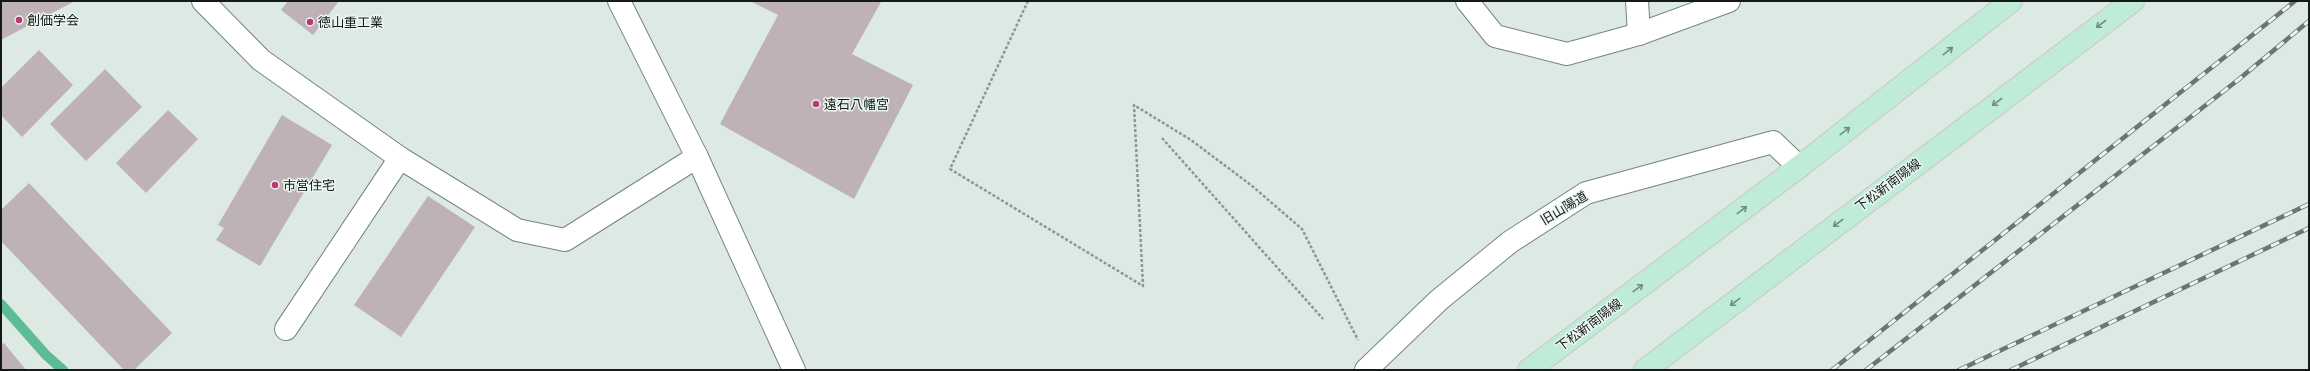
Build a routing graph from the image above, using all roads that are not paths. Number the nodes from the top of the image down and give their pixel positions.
1 (203, 1) edge
2 (619, 1) edge
3 (1467, 1) edge
4 (1637, 1) edge
5 (1729, 1) edge
6 (2132, 1) edge
7 (2006, 3) edge
8 (1639, 34) junction
9 (697, 157) junction
10 (400, 158) junction
11 (1799, 167) junction
12 (286, 329) dead end
13 (1369, 368) edge
14 (794, 370) edge
15 (1528, 370) edge
16 (1645, 370) edge

1 - 10 street
2 - 9 street
3 - 8 street
4 - 8 street
5 - 8 street
6 -> 16 main road, 下松新南陽線
11 -> 7 main road, 下松新南陽線
9 - 10 street
9 - 14 street
10 - 12 street
11 - 13 street, 旧山陽道
15 -> 11 main road, 下松新南陽線

